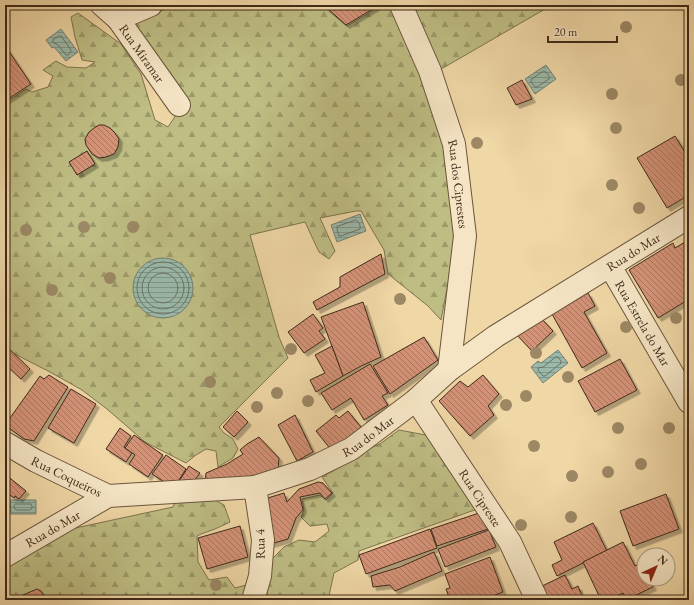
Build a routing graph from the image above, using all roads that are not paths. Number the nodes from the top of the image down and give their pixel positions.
1 (102, 5) edge
2 (151, 5) edge
3 (401, 5) edge
4 (118, 19) junction
5 (179, 105) dead end
6 (689, 217) edge
7 (610, 266) junction
8 (448, 370) junction
9 (416, 400) junction
10 (689, 402) edge
11 (5, 443) edge
12 (255, 487) junction
13 (108, 496) junction
14 (5, 556) edge
15 (253, 600) edge
16 (537, 600) edge

1 - 4 street, Rua Miramar
2 - 4 street
3 - 8 street, Rua dos Ciprestes
4 - 5 street, Rua Miramar
6 - 7 street, Rua do Mar
7 - 8 street, Rua do Mar
7 - 10 street, Rua Estrela do Mar
8 - 9 street, Rua do Mar
9 - 12 street, Rua do Mar
9 - 16 street, Rua Cipreste
11 - 13 street, Rua Coqueiros
12 - 13 street, Rua do Mar
12 - 15 street, Rua 4
13 - 14 street, Rua do Mar

